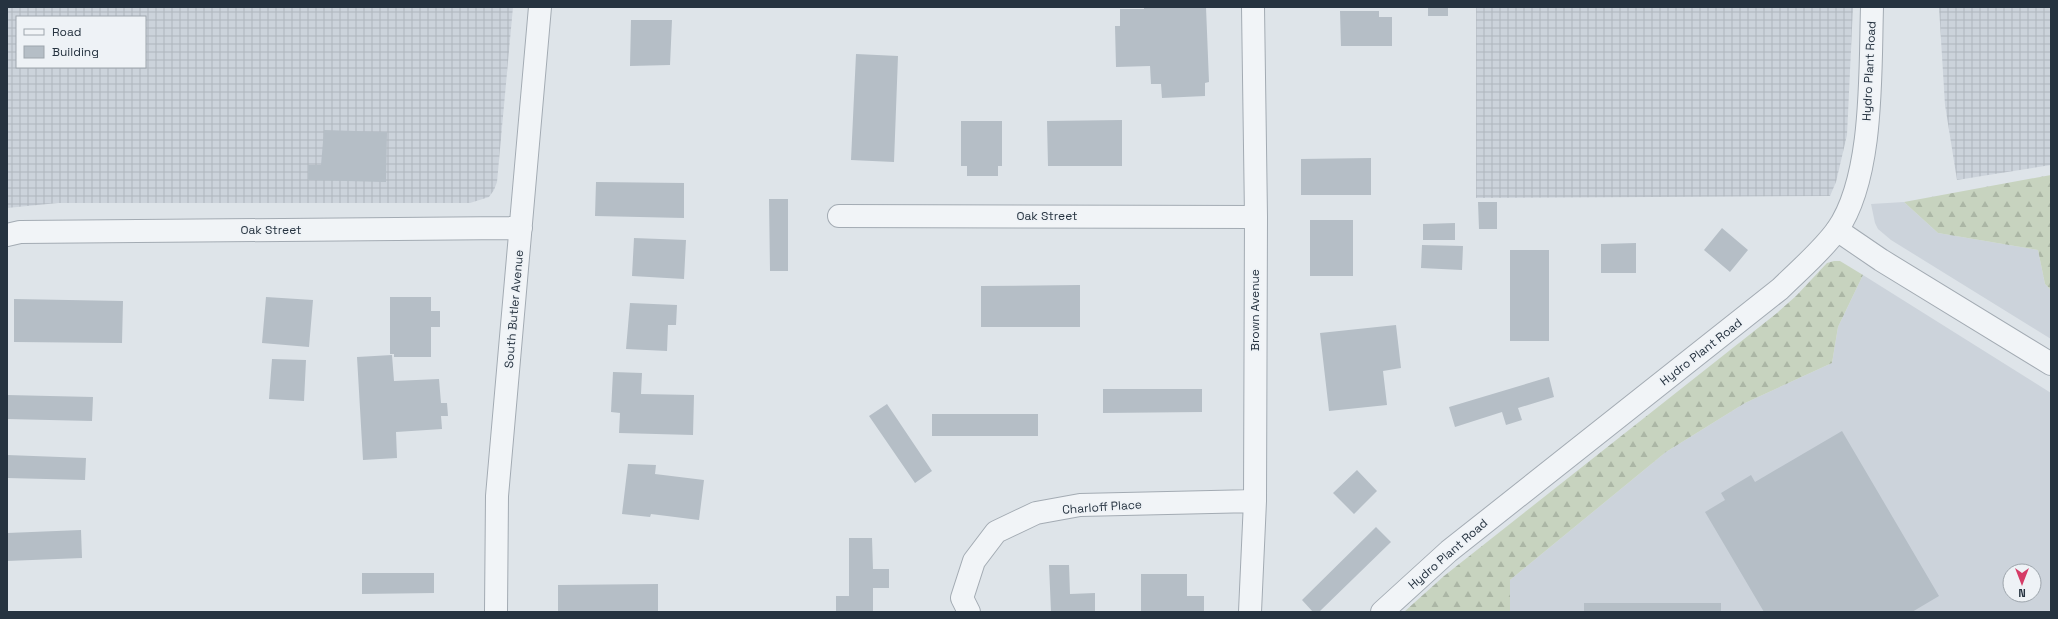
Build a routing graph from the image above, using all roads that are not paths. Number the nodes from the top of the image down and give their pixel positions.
1 (540, 7) edge
2 (1253, 7) edge
3 (1872, 7) edge
4 (839, 216) dead end
5 (1256, 217) junction
6 (521, 228) junction
7 (1837, 230) junction
8 (14, 234) edge
9 (2051, 364) edge
10 (1255, 501) junction
11 (496, 612) edge
12 (969, 612) edge
13 (1250, 612) edge
14 (1382, 612) edge

1 - 6 street, South Butler Avenue
2 - 5 street, Brown Avenue
3 - 7 street, Hydro Plant Road
4 - 5 street, Oak Street
5 - 10 street, Brown Avenue
6 - 8 street, Oak Street
6 - 11 street, South Butler Avenue
7 - 9 street
7 - 14 street, Hydro Plant Road
10 - 12 street, Charloff Place
10 - 13 street, Brown Avenue

